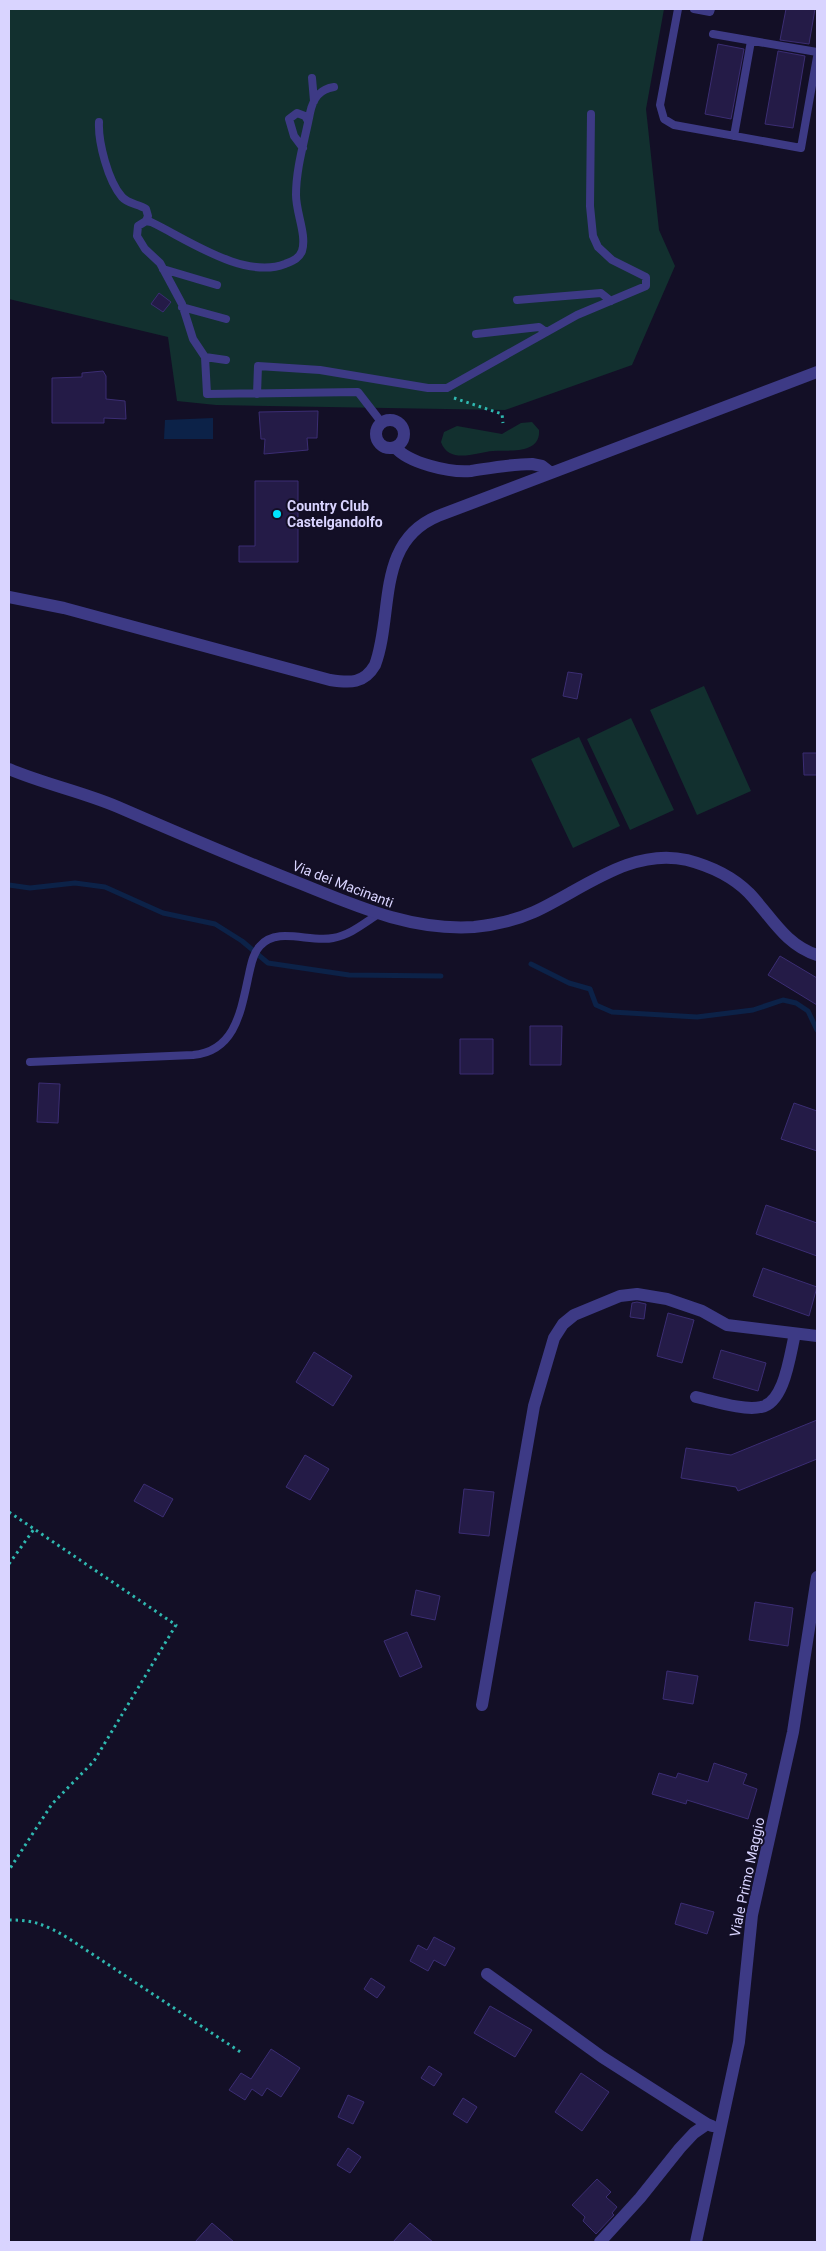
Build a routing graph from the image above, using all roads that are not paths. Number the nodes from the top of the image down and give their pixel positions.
1 (678, 9) edge
2 (694, 9) edge
3 (711, 9) edge
4 (713, 34) dead end
5 (751, 41) junction
6 (817, 52) edge
7 (817, 57) edge
8 (312, 78) dead end
9 (334, 87) dead end
10 (314, 101) junction
11 (591, 114) dead end
12 (308, 121) junction
13 (99, 122) dead end
14 (734, 136) junction
15 (303, 148) junction
16 (146, 221) junction
17 (163, 269) junction
18 (217, 285) dead end
19 (517, 300) dead end
20 (611, 300) junction
21 (182, 307) junction
22 (226, 319) dead end
23 (546, 332) junction
24 (476, 334) dead end
25 (205, 357) junction
26 (226, 360) dead end
27 (817, 372) edge
28 (257, 394) junction
29 (382, 423) junction
30 (395, 447) junction
31 (551, 473) junction
32 (9, 597) edge
33 (9, 769) edge
34 (377, 915) junction
35 (817, 955) edge
36 (30, 1062) dead end
37 (795, 1334) junction
38 (817, 1336) edge
39 (696, 1397) dead end
40 (817, 1577) edge
41 (482, 1705) dead end
42 (487, 1974) dead end
43 (713, 2126) junction
44 (600, 2242) edge
45 (696, 2242) edge

1 - 14 lane
2 - 3 lane
4 - 5 lane
5 - 6 lane
5 - 14 lane
7 - 14 lane
8 - 10 lane
9 - 10 lane
10 - 12 lane
11 - 20 lane
12 - 15 lane
12 - 15 lane
13 - 16 lane
15 - 16 lane
16 - 17 lane
17 - 18 lane
17 - 21 lane
19 - 20 lane
20 - 23 lane
21 - 22 lane
21 - 25 lane
23 - 24 lane
23 - 28 lane
25 - 26 lane
25 - 28 lane
27 - 31 street
28 - 29 lane
29 - 30 street
29 - 30 street
30 - 31 street
31 - 32 street
33 - 34 street, Via dei Macinanti
34 - 35 street, Via dei Macinanti
34 - 36 lane
37 - 38 street
37 - 39 street
37 - 41 street
40 - 43 street, Viale Primo Maggio
42 - 43 street
43 - 44 street
43 - 45 street, Viale Primo Maggio

